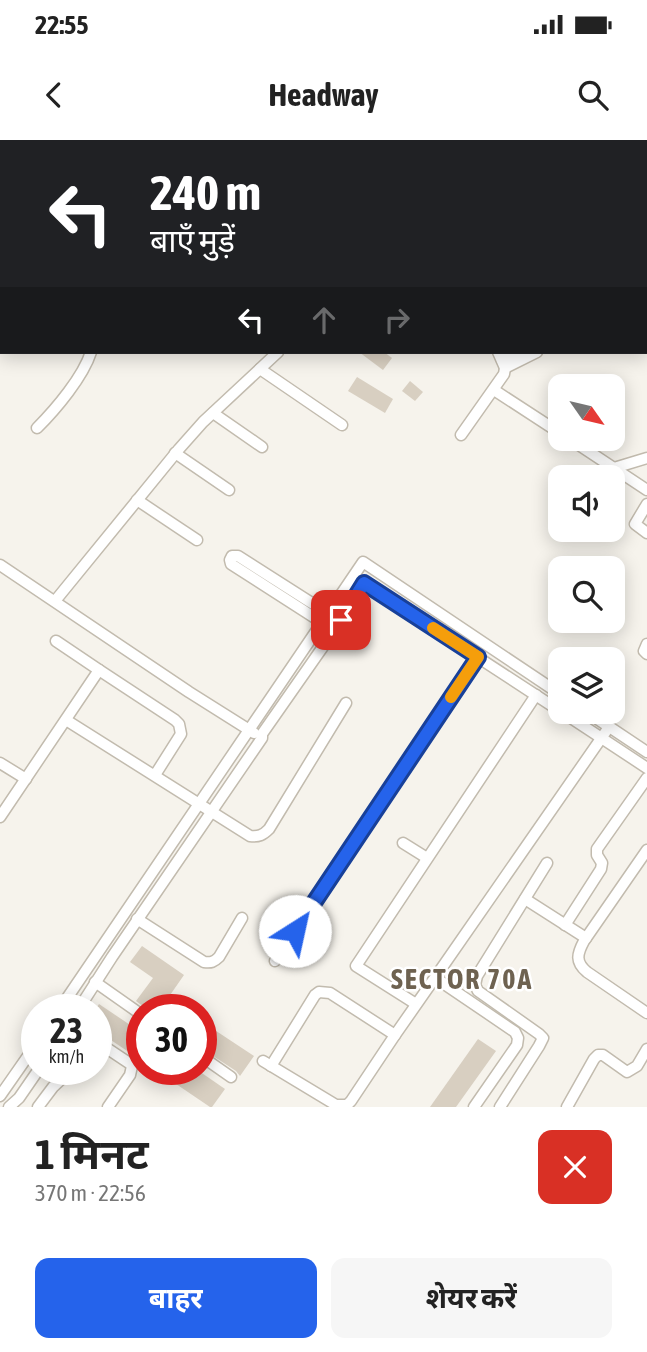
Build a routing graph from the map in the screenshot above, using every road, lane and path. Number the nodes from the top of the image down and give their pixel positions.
1 (90, 354) edge
2 (276, 354) edge
3 (528, 354) edge
4 (502, 360) edge
5 (260, 369) junction
6 (494, 390) junction
7 (213, 414) junction
8 (342, 425) dead end
9 (548, 425) edge
10 (37, 428) dead end
11 (461, 435) dead end
12 (262, 447) dead end
13 (590, 452) edge
14 (175, 453) junction
15 (647, 458) edge
16 (610, 465) edge
17 (624, 465) edge
18 (625, 475) edge
19 (229, 490) dead end
20 (647, 490) edge
21 (137, 500) junction
22 (647, 504) edge
23 (647, 533) edge
24 (197, 540) dead end
25 (0, 565) edge
26 (55, 601) junction
27 (325, 618) junction
28 (337, 625) junction
29 (57, 641) dead end
30 (647, 644) edge
31 (647, 654) edge
32 (478, 657) junction
33 (99, 670) junction
34 (548, 686) edge
35 (536, 695) junction
36 (346, 703) dead end
37 (548, 703) edge
38 (66, 720) junction
39 (579, 724) edge
40 (605, 724) edge
41 (609, 727) junction
42 (249, 730) junction
43 (262, 738) junction
44 (601, 738) junction
45 (647, 752) edge
46 (0, 763) edge
47 (647, 768) edge
48 (155, 775) junction
49 (647, 778) edge
50 (26, 779) junction
51 (199, 804) junction
52 (210, 812) junction
53 (0, 817) edge
54 (403, 844) dead end
55 (647, 850) edge
56 (427, 858) junction
57 (547, 863) dead end
58 (525, 899) junction
59 (242, 918) dead end
60 (138, 919) junction
61 (565, 925) junction
62 (586, 938) junction
63 (275, 961) dead end
64 (95, 982) junction
65 (432, 982) junction
66 (70, 994) edge
67 (88, 994) edge
68 (126, 1004) edge
69 (416, 1004) junction
70 (647, 1013) edge
71 (395, 1035) junction
72 (647, 1049) edge
73 (112, 1051) edge
74 (21, 1064) edge
75 (217, 1067) edge
76 (231, 1077) dead end
77 (28, 1085) edge
78 (55, 1085) edge
79 (2, 1090) edge
80 (19, 1098) junction
81 (9, 1107) edge
82 (38, 1107) edge
83 (108, 1107) edge
84 (474, 1107) edge
85 (500, 1107) edge
86 (567, 1107) edge

1 - 10 street
2 - 5 street
3 - 4 street
4 - 6 street
5 - 7 street
5 - 8 street
6 - 9 street
6 - 11 street
7 - 12 street
7 - 14 street
13 - 16 street
14 - 19 street
14 - 21 street
15 - 17 street
18 - 20 street
21 - 24 street
21 - 26 street
22 - 23 street
25 - 26 street
26 - 42 street
27 - 27 street
27 - 28 street
27 - 34 street
27 - 42 street
28 - 32 street
28 - 43 street
29 - 33 street
30 - 31 street
32 - 35 street
32 - 63 street
33 - 38 street
33 - 48 street
35 - 37 street
35 - 56 street
36 - 52 street
38 - 48 street
38 - 50 street
39 - 44 street
40 - 41 street
41 - 44 street
41 - 45 street
42 - 43 street
42 - 51 street
43 - 52 street
44 - 47 street
44 - 65 street
46 - 50 street
48 - 51 street
49 - 61 street
50 - 53 street
51 - 52 street
51 - 66 street
52 - 60 street
54 - 56 street
55 - 62 street
56 - 69 street
57 - 58 street
58 - 61 street
58 - 85 street
59 - 60 street
60 - 64 street
61 - 62 street
62 - 70 street
64 - 67 street
64 - 68 street
65 - 69 street
65 - 84 street
69 - 71 street
71 - 71 street
72 - 86 street
73 - 83 street
74 - 79 street
75 - 76 street
77 - 80 street
78 - 82 street
79 - 80 street
80 - 81 street

